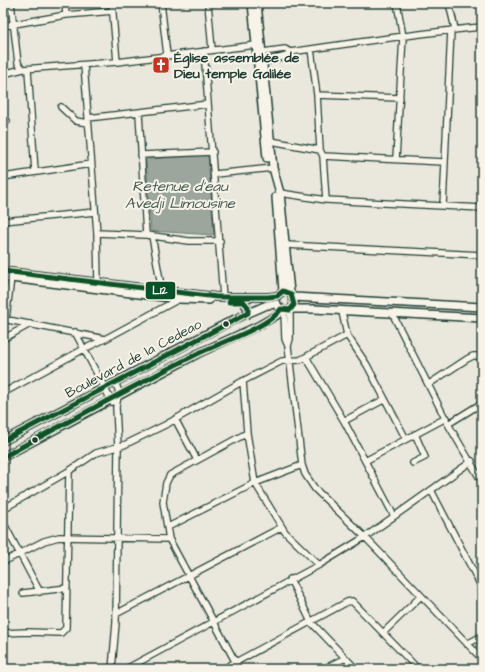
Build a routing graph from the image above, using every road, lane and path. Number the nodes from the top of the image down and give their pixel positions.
1 (11, 3) edge
2 (65, 3) edge
3 (112, 3) edge
4 (161, 3) edge
5 (208, 3) edge
6 (252, 3) edge
7 (257, 3) edge
8 (397, 3) edge
9 (449, 3) edge
10 (113, 11) junction
11 (66, 16) junction
12 (12, 24) junction
13 (3, 26) edge
14 (482, 26) edge
15 (453, 30) junction
16 (402, 37) junction
17 (256, 46) junction
18 (311, 49) junction
19 (212, 50) junction
20 (204, 51) junction
21 (262, 52) junction
22 (290, 52) junction
23 (167, 55) junction
24 (117, 62) junction
25 (263, 62) junction
26 (84, 64) junction
27 (26, 70) junction
28 (3, 74) edge
29 (317, 95) junction
30 (400, 98) junction
31 (208, 104) junction
32 (62, 107) dead end
33 (139, 112) junction
34 (88, 120) junction
35 (271, 141) junction
36 (320, 150) junction
37 (212, 152) junction
38 (141, 155) junction
39 (323, 156) junction
40 (396, 159) junction
41 (444, 162) junction
42 (91, 164) junction
43 (271, 168) junction
44 (35, 171) junction
45 (215, 174) junction
46 (3, 176) edge
47 (280, 193) junction
48 (326, 200) junction
49 (443, 206) junction
50 (482, 208) edge
51 (95, 212) junction
52 (3, 221) edge
53 (97, 233) junction
54 (149, 235) junction
55 (220, 241) junction
56 (286, 245) junction
57 (482, 255) edge
58 (3, 271) edge
59 (3, 277) edge
60 (11, 278) junction
61 (98, 283) junction
62 (162, 291) junction
63 (223, 297) junction
64 (180, 299) junction
65 (244, 302) junction
66 (284, 302) junction
67 (482, 308) edge
68 (342, 312) junction
69 (392, 313) junction
70 (247, 314) junction
71 (482, 318) edge
72 (5, 319) edge
73 (30, 324) junction
74 (75, 332) junction
75 (347, 335) junction
76 (3, 339) edge
77 (106, 339) junction
78 (84, 348) junction
79 (482, 356) edge
80 (306, 357) junction
81 (290, 360) junction
82 (242, 381) junction
83 (115, 382) junction
84 (429, 384) junction
85 (106, 387) junction
86 (3, 393) edge
87 (119, 396) junction
88 (385, 399) junction
89 (110, 400) junction
90 (482, 403) edge
91 (116, 407) junction
92 (446, 418) junction
93 (176, 419) junction
94 (344, 421) junction
95 (448, 424) junction
96 (247, 433) junction
97 (414, 434) junction
98 (406, 439) junction
99 (3, 440) edge
100 (118, 446) junction
101 (3, 457) edge
102 (197, 460) junction
103 (365, 461) junction
104 (472, 462) junction
105 (413, 463) dead end
106 (302, 465) junction
107 (69, 471) junction
108 (482, 482) edge
109 (255, 483) junction
110 (431, 490) junction
111 (3, 509) edge
112 (394, 516) junction
113 (3, 522) edge
114 (168, 527) junction
115 (282, 527) junction
116 (69, 537) junction
117 (117, 537) junction
118 (365, 537) junction
119 (169, 539) junction
120 (19, 554) junction
121 (3, 562) edge
122 (319, 565) junction
123 (190, 576) junction
124 (290, 579) junction
125 (67, 588) junction
126 (482, 588) edge
127 (40, 592) junction
128 (22, 593) dead end
129 (421, 596) junction
130 (116, 614) junction
131 (214, 622) junction
132 (311, 622) junction
133 (383, 633) junction
134 (3, 634) edge
135 (482, 636) edge
136 (467, 644) junction
137 (345, 658) junction
138 (482, 659) edge
139 (236, 662) junction
140 (112, 669) edge
141 (126, 669) edge
142 (223, 669) edge
143 (324, 669) edge
144 (356, 669) edge
145 (418, 669) edge

1 - 12 street
2 - 11 street
3 - 10 street
4 - 23 street
5 - 19 street
6 - 17 main road
7 - 21 main road
8 - 16 street
9 - 15 street
10 - 11 street
10 - 24 street
11 - 12 street
12 - 13 street
12 - 27 street
14 - 15 street
15 - 16 street
15 - 41 street
16 - 18 street
16 - 30 street
17 - 19 street
17 - 43 main road
18 - 22 street
18 - 29 street
19 - 20 street
20 - 23 street
20 - 31 street
21 - 22 street
21 - 25 main road
22 - 25 street
23 - 24 street
24 - 26 street
25 - 35 main road
26 - 27 street
26 - 34 street
27 - 28 street
27 - 44 street
29 - 30 street
29 - 36 street
30 - 40 street
31 - 33 street
31 - 37 street
32 - 34 street
33 - 34 street
33 - 38 street
34 - 42 street
35 - 36 street
35 - 43 main road
36 - 39 street
37 - 38 street
37 - 45 street
38 - 54 street
39 - 40 street
39 - 48 street
40 - 41 street
41 - 49 street
42 - 44 street
42 - 51 street
43 - 45 street
43 - 47 main road
43 - 66 main road
44 - 46 street
45 - 55 street
47 - 48 street
47 - 56 main road
48 - 49 street
49 - 50 street
51 - 52 street
51 - 53 street
53 - 54 street
53 - 61 street
54 - 55 street
54 - 62 street
55 - 63 street
56 - 57 street
56 - 66 main road
58 - 61 main road
59 - 60 main road
60 - 64 main road
60 - 72 street
61 - 62 main road
62 - 63 main road
63 - 66 main road
64 - 65 main road
64 - 77 street
65 - 66 main road
65 - 70 main road
66 - 67 main road
66 - 68 main road
66 - 70 main road, Boulevard de la Cedeao
66 - 81 street
66 - 87 main road, Boulevard de la Cedeao
68 - 69 main road
68 - 75 street
69 - 71 main road
69 - 84 street
70 - 83 main road, Boulevard de la Cedeao
72 - 73 street
73 - 74 street
73 - 76 street
74 - 77 street
74 - 78 street
75 - 80 street
75 - 88 street
77 - 78 street
78 - 85 street
78 - 86 street
79 - 84 street
80 - 81 street
80 - 94 street
81 - 82 street
81 - 106 street
82 - 93 street
82 - 96 street
83 - 85 main road, Boulevard de la Cedeao
83 - 87 street
84 - 92 street
85 - 89 street
85 - 99 main road, Boulevard de la Cedeao
87 - 89 main road, Boulevard de la Cedeao
87 - 91 street
88 - 94 street
88 - 98 street
89 - 91 street
89 - 101 main road, Boulevard de la Cedeao
90 - 95 street
91 - 100 street
92 - 95 street
92 - 97 street
93 - 100 street
93 - 102 street
94 - 103 street
95 - 104 street
96 - 102 street
96 - 109 street
97 - 98 street
97 - 105 street
98 - 103 street
100 - 107 street
100 - 117 street
102 - 114 street
103 - 112 street
104 - 108 street
104 - 110 street
106 - 109 street
106 - 118 street
107 - 111 street
107 - 116 street
109 - 114 street
109 - 115 street
110 - 112 street
110 - 126 street
112 - 118 street
113 - 120 street
114 - 119 street
115 - 122 street
115 - 123 street
116 - 117 street
116 - 120 street
116 - 125 street
117 - 119 street
117 - 130 street
118 - 122 street
118 - 129 street
119 - 123 street
120 - 121 street
120 - 127 street
122 - 124 street
123 - 130 street
123 - 131 street
124 - 131 street
124 - 132 street
125 - 127 street
125 - 134 street
127 - 128 street
129 - 133 street
129 - 136 street
130 - 140 street
131 - 139 street
131 - 141 street
132 - 133 street
132 - 137 street
132 - 139 street
133 - 145 street
135 - 136 street
136 - 138 street
137 - 143 street
137 - 144 street
139 - 142 street

